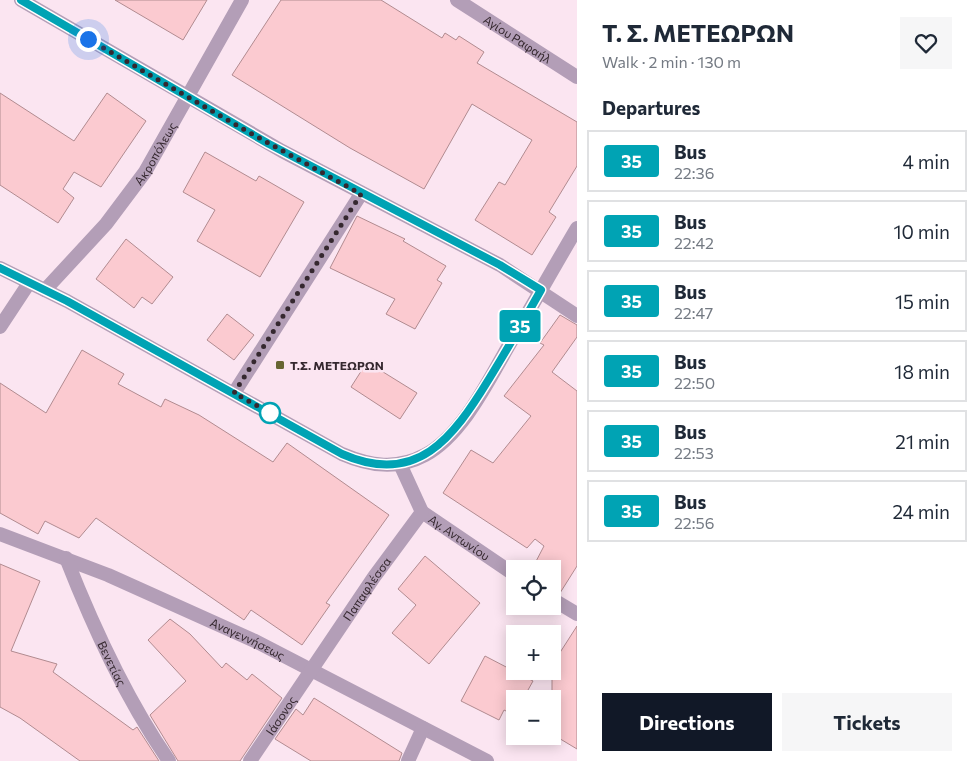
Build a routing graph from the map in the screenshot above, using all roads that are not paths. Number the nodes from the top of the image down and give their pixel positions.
1 (21, 0) edge
2 (242, 0) edge
3 (459, 0) edge
4 (577, 77) edge
5 (188, 97) junction
6 (361, 194) junction
7 (577, 228) edge
8 (0, 268) edge
9 (30, 283) junction
10 (45, 290) junction
11 (541, 290) junction
12 (577, 316) edge
13 (0, 327) edge
14 (234, 393) junction
15 (400, 464) junction
16 (422, 512) junction
17 (0, 534) edge
18 (66, 558) junction
19 (506, 569) edge
20 (561, 604) edge
21 (577, 614) edge
22 (311, 669) junction
23 (423, 728) junction
24 (169, 761) edge
25 (250, 761) edge
26 (408, 761) edge
27 (487, 761) edge

1 - 5 street
2 - 5 street, Ακροπόλεως
3 - 4 street, Αγίου Ραφαήλ
5 - 6 street
5 - 10 street, Ακροπόλεως
6 - 11 street
6 - 14 street
7 - 11 street
8 - 9 street
9 - 10 street
9 - 13 street
10 - 14 street
11 - 12 street
11 - 15 street
14 - 15 street
15 - 16 street, Αγ. Αντωνίου
16 - 19 street, Αγ. Αντωνίου
16 - 22 street, Παπαφλέσσα
17 - 18 street, Αναγεννήσεως
18 - 22 street, Αναγεννήσεως
18 - 24 street, Βενετίας
20 - 21 street
22 - 23 street, Αναγεννήσεως
22 - 25 street, Ιάσονος
23 - 26 street
23 - 27 street, Αναγεννήσεως

